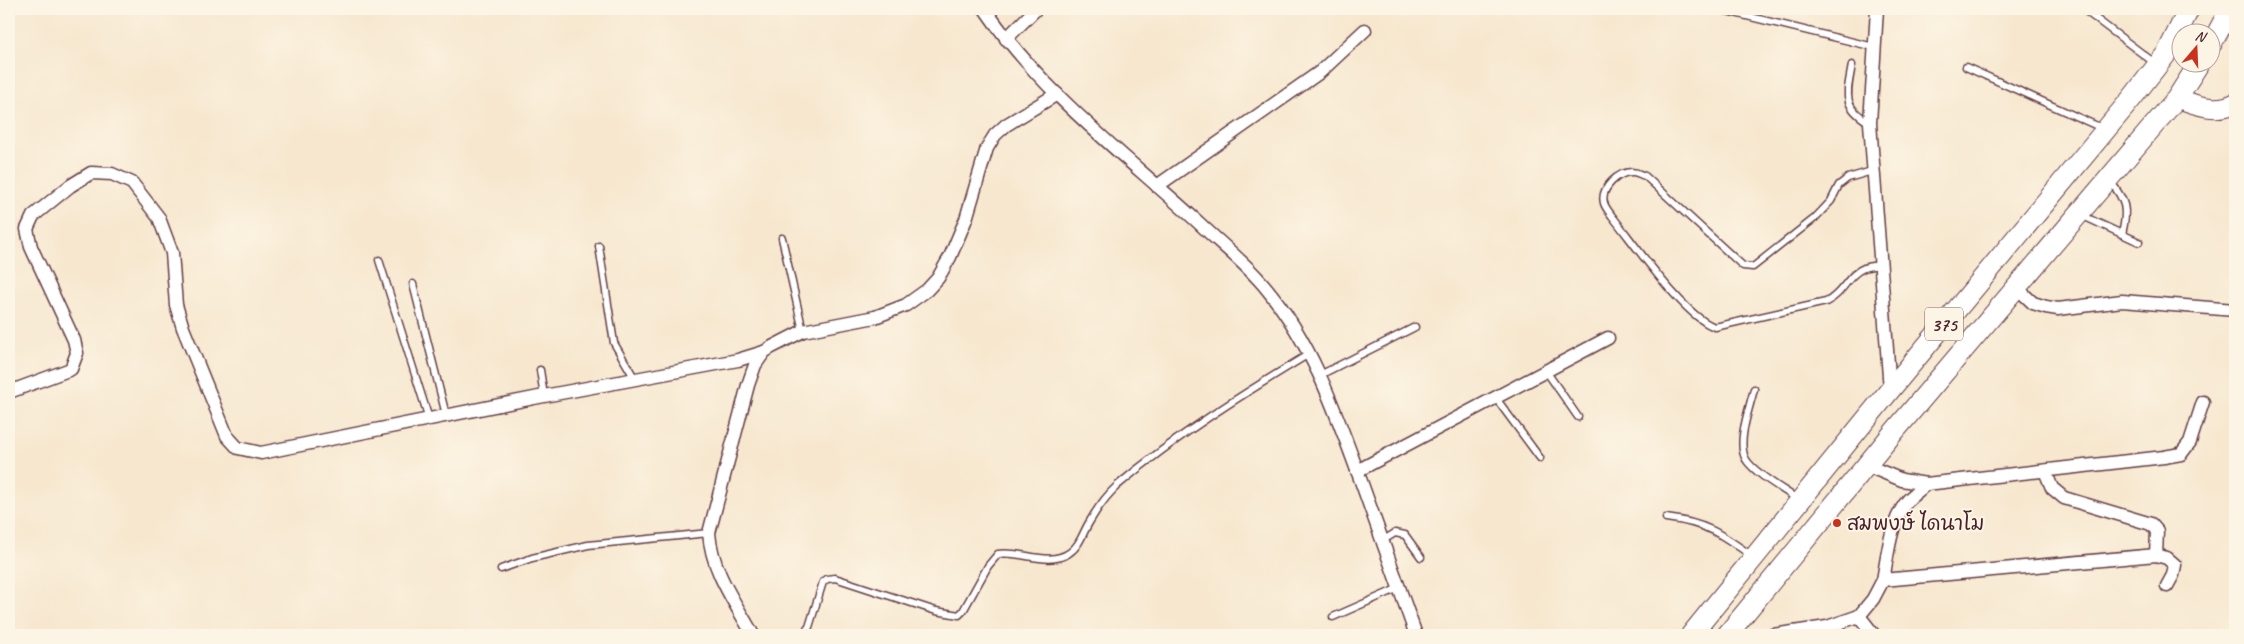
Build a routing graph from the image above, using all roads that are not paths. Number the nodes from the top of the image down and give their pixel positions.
1 (986, 9) edge
2 (1036, 9) edge
3 (1718, 9) edge
4 (1877, 9) edge
5 (2083, 9) edge
6 (2189, 9) edge
7 (2230, 9) edge
8 (2222, 24) edge
9 (1365, 30) dead end
10 (1006, 39) junction
11 (1874, 47) junction
12 (1852, 65) dead end
13 (2158, 65) junction
14 (1966, 67) dead end
15 (2194, 72) edge
16 (1057, 94) junction
17 (2177, 98) junction
18 (2235, 103) edge
19 (1870, 123) junction
20 (2106, 130) junction
21 (1872, 171) junction
22 (2107, 178) junction
23 (1157, 186) junction
24 (2077, 214) junction
25 (2122, 234) junction
26 (782, 238) dead end
27 (2139, 242) dead end
28 (599, 246) dead end
29 (379, 260) dead end
30 (1880, 265) junction
31 (413, 284) dead end
32 (2016, 287) junction
33 (2235, 310) edge
34 (1415, 328) dead end
35 (803, 331) junction
36 (1608, 338) dead end
37 (764, 352) junction
38 (1309, 354) junction
39 (540, 370) dead end
40 (1546, 370) junction
41 (1320, 375) junction
42 (636, 380) junction
43 (1754, 390) dead end
44 (1890, 390) junction
45 (9, 392) edge
46 (544, 396) junction
47 (1495, 398) junction
48 (2203, 402) dead end
49 (446, 416) junction
50 (1578, 417) dead end
51 (429, 419) junction
52 (1540, 458) dead end
53 (1868, 466) junction
54 (1357, 471) junction
55 (2045, 471) junction
56 (1926, 484) junction
57 (1800, 501) junction
58 (1666, 518) dead end
59 (709, 533) junction
60 (1382, 541) junction
61 (2156, 555) junction
62 (1421, 557) dead end
63 (1754, 558) junction
64 (502, 568) dead end
65 (1883, 580) junction
66 (2168, 586) dead end
67 (1399, 588) junction
68 (1859, 616) junction
69 (1333, 617) dead end
70 (753, 635) edge
71 (802, 635) edge
72 (1416, 635) edge
73 (1691, 635) edge
74 (1728, 635) edge
75 (1773, 635) edge
76 (1874, 635) edge

1 - 10 street
2 - 10 street
3 - 11 lane
4 - 11 street
5 - 13 lane
6 - 13 main road, 375
7 - 8 main road
9 - 23 street
10 - 16 street
11 - 19 street
12 - 19 lane
13 - 20 main road, 375
14 - 20 lane
15 - 17 main road, 375
16 - 23 street
16 - 35 street
17 - 18 main road
17 - 22 main road, 375
19 - 21 street
20 - 44 main road, 375
21 - 30 street
21 - 30 lane
22 - 24 main road, 375
22 - 25 lane
23 - 38 street
24 - 25 lane
24 - 32 main road, 375
25 - 27 lane
26 - 35 lane
28 - 42 lane
29 - 51 lane
30 - 44 street
31 - 49 lane
32 - 33 street
32 - 53 main road, 375
34 - 41 lane
35 - 37 street
36 - 40 street
37 - 42 street
37 - 59 street
38 - 41 street
38 - 71 lane
39 - 46 lane
40 - 47 street
40 - 50 lane
41 - 54 street
42 - 46 street
43 - 57 lane
44 - 57 main road, 375
45 - 51 street
46 - 49 street
47 - 52 lane
47 - 54 street
48 - 55 street
49 - 51 street
53 - 56 street
53 - 74 main road, 375
54 - 60 street
55 - 56 street
55 - 61 street
56 - 65 street
57 - 63 main road, 375
58 - 63 lane
59 - 64 lane
59 - 70 street
60 - 62 lane
60 - 67 street
61 - 65 street
61 - 66 street
63 - 73 main road, 375
65 - 68 street
67 - 69 lane
67 - 72 street
68 - 75 street
68 - 76 street

